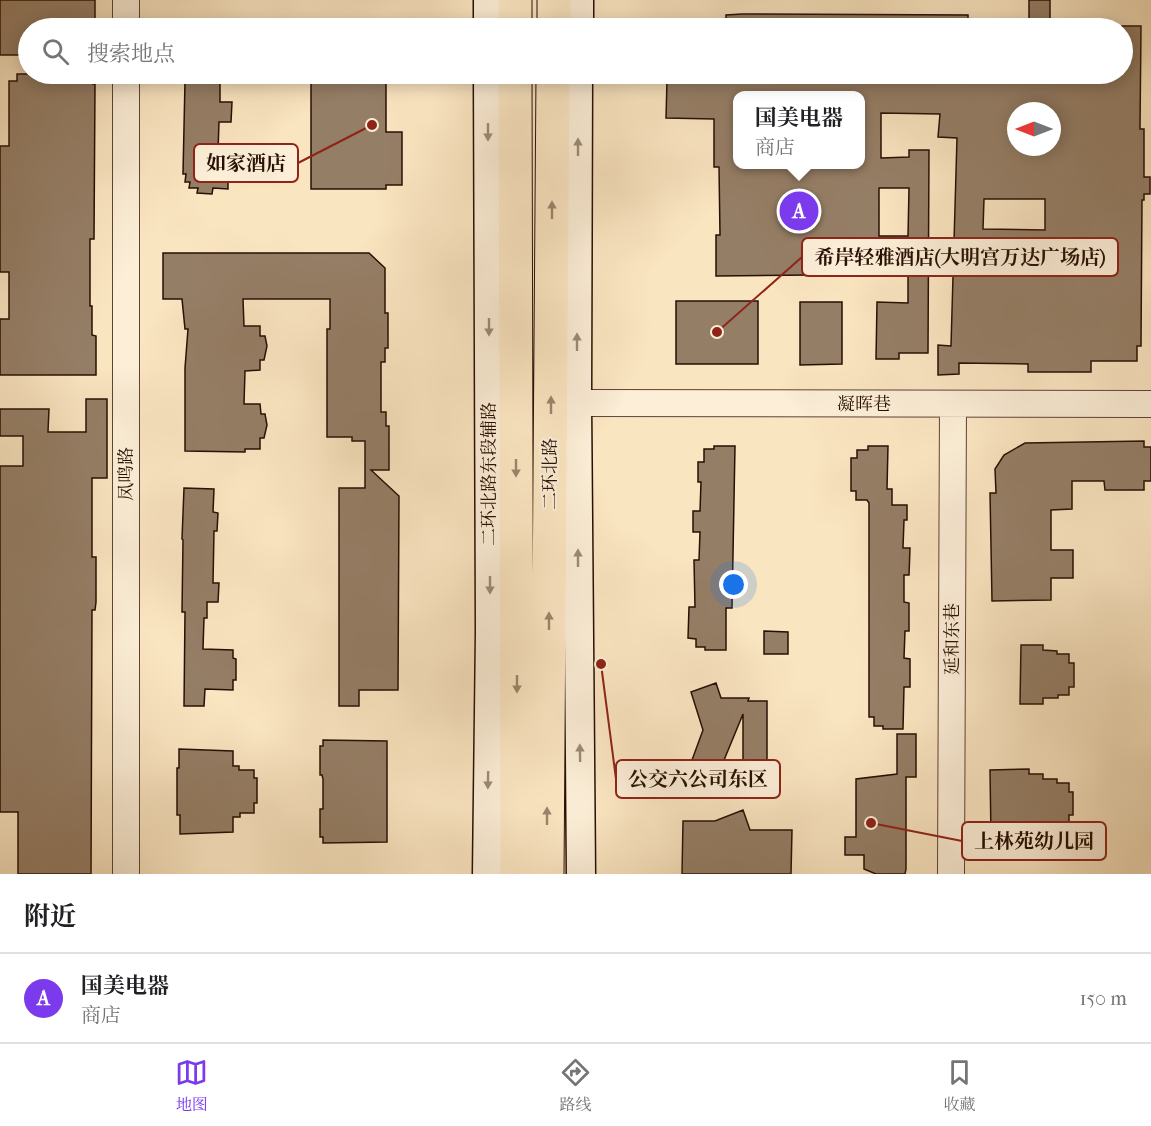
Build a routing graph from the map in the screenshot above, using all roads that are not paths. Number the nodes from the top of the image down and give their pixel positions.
1 (126, 0) edge
2 (488, 0) edge
3 (515, 0) edge
4 (554, 0) edge
5 (579, 0) edge
6 (126, 18) edge
7 (488, 18) edge
8 (515, 18) edge
9 (554, 18) edge
10 (579, 18) edge
11 (126, 84) edge
12 (488, 84) edge
13 (515, 84) edge
14 (554, 84) edge
15 (578, 84) edge
16 (577, 403) junction
17 (953, 404) junction
18 (1151, 404) edge
19 (126, 874) edge
20 (487, 874) edge
21 (517, 874) edge
22 (547, 874) edge
23 (581, 874) edge
24 (951, 874) edge

1 - 6 street
2 - 7 main road
3 - 8 highway
4 - 9 highway
5 - 10 main road
11 - 19 street, 凤鸣路
12 -> 20 main road, 二环北路东段辅路
13 -> 21 highway, 二环北路
22 -> 14 highway, 二环北路
16 -> 15 main road
16 - 17 street, 凝晖巷
23 -> 16 main road
17 - 18 street, 凝晖巷
17 - 24 street, 延和东巷

